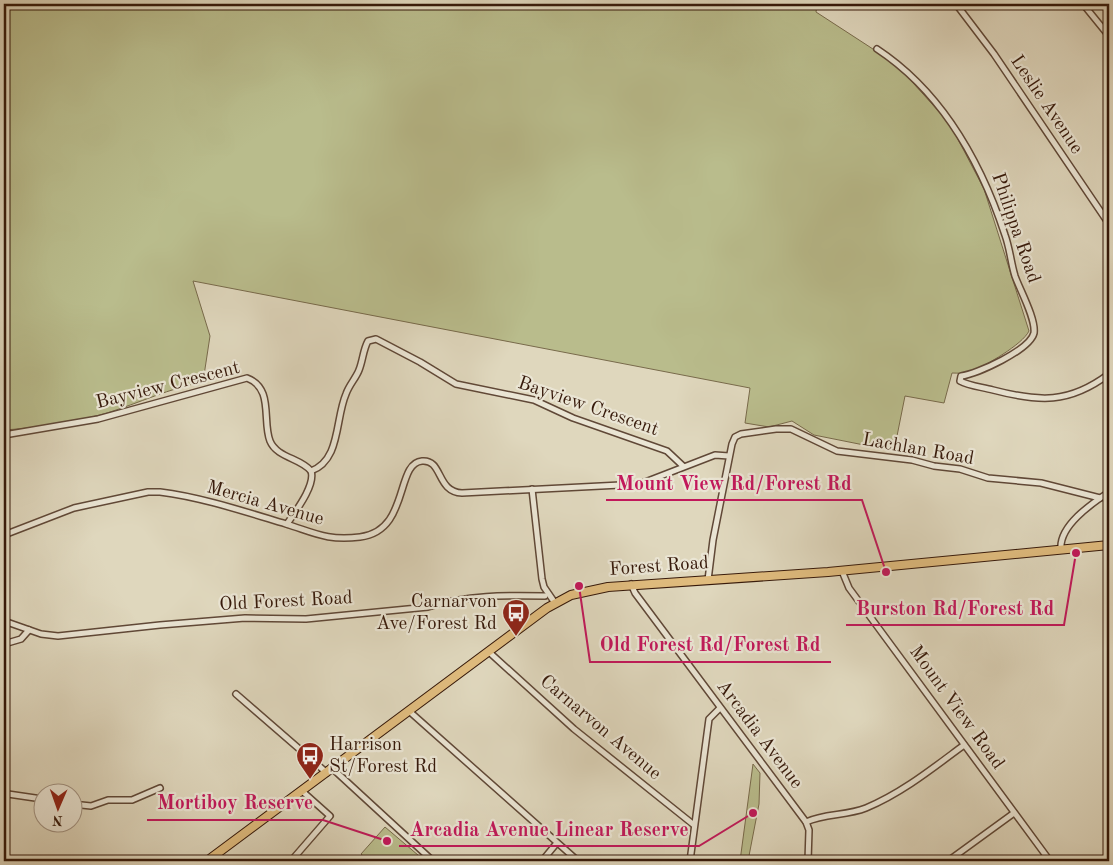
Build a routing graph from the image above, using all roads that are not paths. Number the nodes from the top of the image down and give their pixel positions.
1 (956, 4) edge
2 (1084, 4) edge
3 (1109, 36) edge
4 (877, 49) dead end
5 (1109, 218) edge
6 (1109, 225) edge
7 (1109, 374) edge
8 (4, 435) edge
9 (729, 456) junction
10 (683, 466) junction
11 (311, 472) junction
12 (532, 489) junction
13 (1109, 492) edge
14 (1100, 498) junction
15 (287, 524) junction
16 (4, 535) edge
17 (1109, 545) edge
18 (1061, 549) junction
19 (842, 571) junction
20 (708, 580) junction
21 (632, 584) junction
22 (544, 587) junction
23 (545, 596) junction
24 (555, 603) junction
25 (547, 608) junction
26 (4, 621) edge
27 (29, 630) junction
28 (4, 644) edge
29 (489, 652) junction
30 (236, 694) dead end
31 (720, 708) junction
32 (409, 711) junction
33 (964, 745) junction
34 (330, 771) junction
35 (160, 788) dead end
36 (302, 791) junction
37 (4, 796) edge
38 (32, 798) edge
39 (82, 805) edge
40 (1014, 813) junction
41 (806, 822) junction
42 (694, 825) junction
43 (556, 844) junction
44 (207, 861) edge
45 (292, 861) edge
46 (434, 861) edge
47 (542, 861) edge
48 (578, 861) edge
49 (690, 861) edge
50 (808, 861) edge
51 (948, 861) edge
52 (1050, 861) edge

1 - 6 street, Leslie Avenue
2 - 3 street
4 - 7 street, Philippa Road
5 - 6 street
8 - 11 street, Bayview Crescent
9 - 10 street, Mercia Avenue
9 - 14 street, Lachlan Road
9 - 20 street
10 - 11 street, Bayview Crescent
10 - 12 street, Mercia Avenue
11 - 15 street
12 - 15 street, Mercia Avenue
12 - 22 street
13 - 14 street
14 - 18 street
15 - 16 street, Mercia Avenue
17 - 18 main road, Forest Road
18 - 19 main road, Forest Road
19 - 20 main road, Forest Road
19 - 33 street, Mount View Road
20 - 21 main road, Forest Road
21 - 24 main road, Forest Road
21 - 31 street, Arcadia Avenue
22 - 23 street
22 - 24 street
23 - 25 street
23 - 27 street, Old Forest Road
24 - 25 main road, Forest Road
25 - 29 main road, Forest Road
26 - 27 street, Old Forest Road
27 - 28 street
29 - 32 main road, Forest Road
29 - 42 street, Carnarvon Avenue
30 - 34 street
31 - 41 street, Arcadia Avenue
31 - 42 street
32 - 34 main road, Forest Road
32 - 43 street
33 - 40 street, Mount View Road
33 - 41 street
34 - 36 main road, Forest Road
34 - 46 street
35 - 39 street
36 - 44 main road, Forest Road
36 - 45 street
37 - 38 street
40 - 51 street
40 - 52 street, Mount View Road
41 - 50 street
42 - 49 street
43 - 47 street
43 - 48 street

